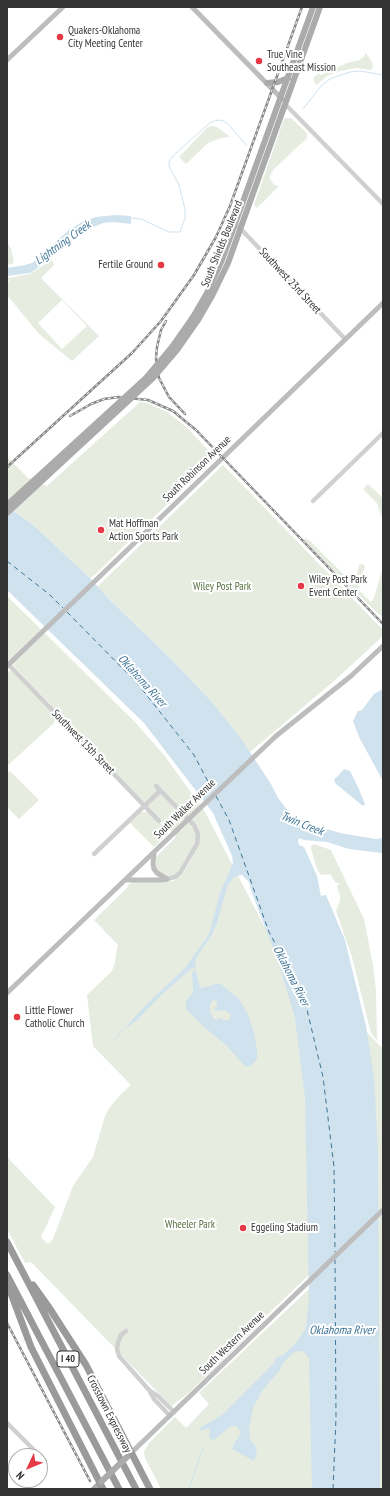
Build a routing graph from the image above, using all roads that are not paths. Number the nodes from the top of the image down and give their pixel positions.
1 (63, 7) edge
2 (192, 7) edge
3 (313, 7) edge
4 (320, 7) edge
5 (304, 41) junction
6 (7, 60) edge
7 (288, 78) junction
8 (267, 83) junction
9 (281, 97) junction
10 (286, 104) junction
11 (383, 204) edge
12 (235, 222) junction
13 (240, 228) junction
14 (383, 303) edge
15 (196, 319) junction
16 (345, 339) junction
17 (383, 433) edge
18 (313, 502) dead end
19 (7, 506) edge
20 (7, 513) edge
21 (383, 646) edge
22 (8, 664) edge
23 (156, 786) dead end
24 (160, 791) junction
25 (145, 806) junction
26 (159, 821) dead end
27 (154, 853) junction
28 (94, 854) dead end
29 (167, 879) junction
30 (125, 880) junction
31 (7, 993) edge
32 (383, 1210) edge
33 (7, 1242) edge
34 (19, 1265) junction
35 (7, 1275) edge
36 (7, 1281) edge
37 (126, 1331) dead end
38 (172, 1414) junction
39 (7, 1423) edge
40 (32, 1448) edge
41 (129, 1455) junction
42 (101, 1485) edge
43 (94, 1489) edge
44 (119, 1489) edge
45 (136, 1489) edge
46 (150, 1489) edge

1 - 6 main road
2 - 8 main road
3 - 5 main road, South Shields Boulevard
4 - 5 main road, South Shields Boulevard
5 - 7 main road, South Shields Boulevard
5 - 10 main road, South Shields Boulevard
7 - 8 main road
7 - 9 main road, South Shields Boulevard
8 - 9 main road
9 - 10 main road
9 - 12 main road, South Shields Boulevard
10 - 11 street
10 - 13 main road, South Shields Boulevard
12 - 13 street, Southwest 23rd Street
12 - 15 main road, South Shields Boulevard
13 - 15 main road, South Shields Boulevard
13 - 16 street, Southwest 23rd Street
14 - 16 main road, South Robinson Avenue
15 - 19 main road, South Shields Boulevard, bridge
15 - 20 main road, South Shields Boulevard, bridge
16 - 22 main road, South Robinson Avenue
17 - 18 street
21 - 27 main road, South Walker Avenue, bridge
22 - 25 street, Southwest 15th Street
23 - 24 street
24 - 25 street
24 - 29 street
25 - 26 street, Southwest 15th Street
25 - 28 street
27 - 29 main road
27 - 30 main road, South Walker Avenue
29 - 30 main road
30 - 31 main road, South Walker Avenue
32 - 38 main road, South Western Avenue
33 - 34 highway, Crosstown Expressway / I 40
34 - 41 highway
34 - 45 highway, Crosstown Expressway / I 40
35 - 44 highway, I 40
36 - 42 highway
37 - 38 street
38 - 41 main road, South Western Avenue
39 - 40 street
41 - 42 main road, South Western Avenue, bridge
41 - 46 highway
42 - 43 main road, South Western Avenue

